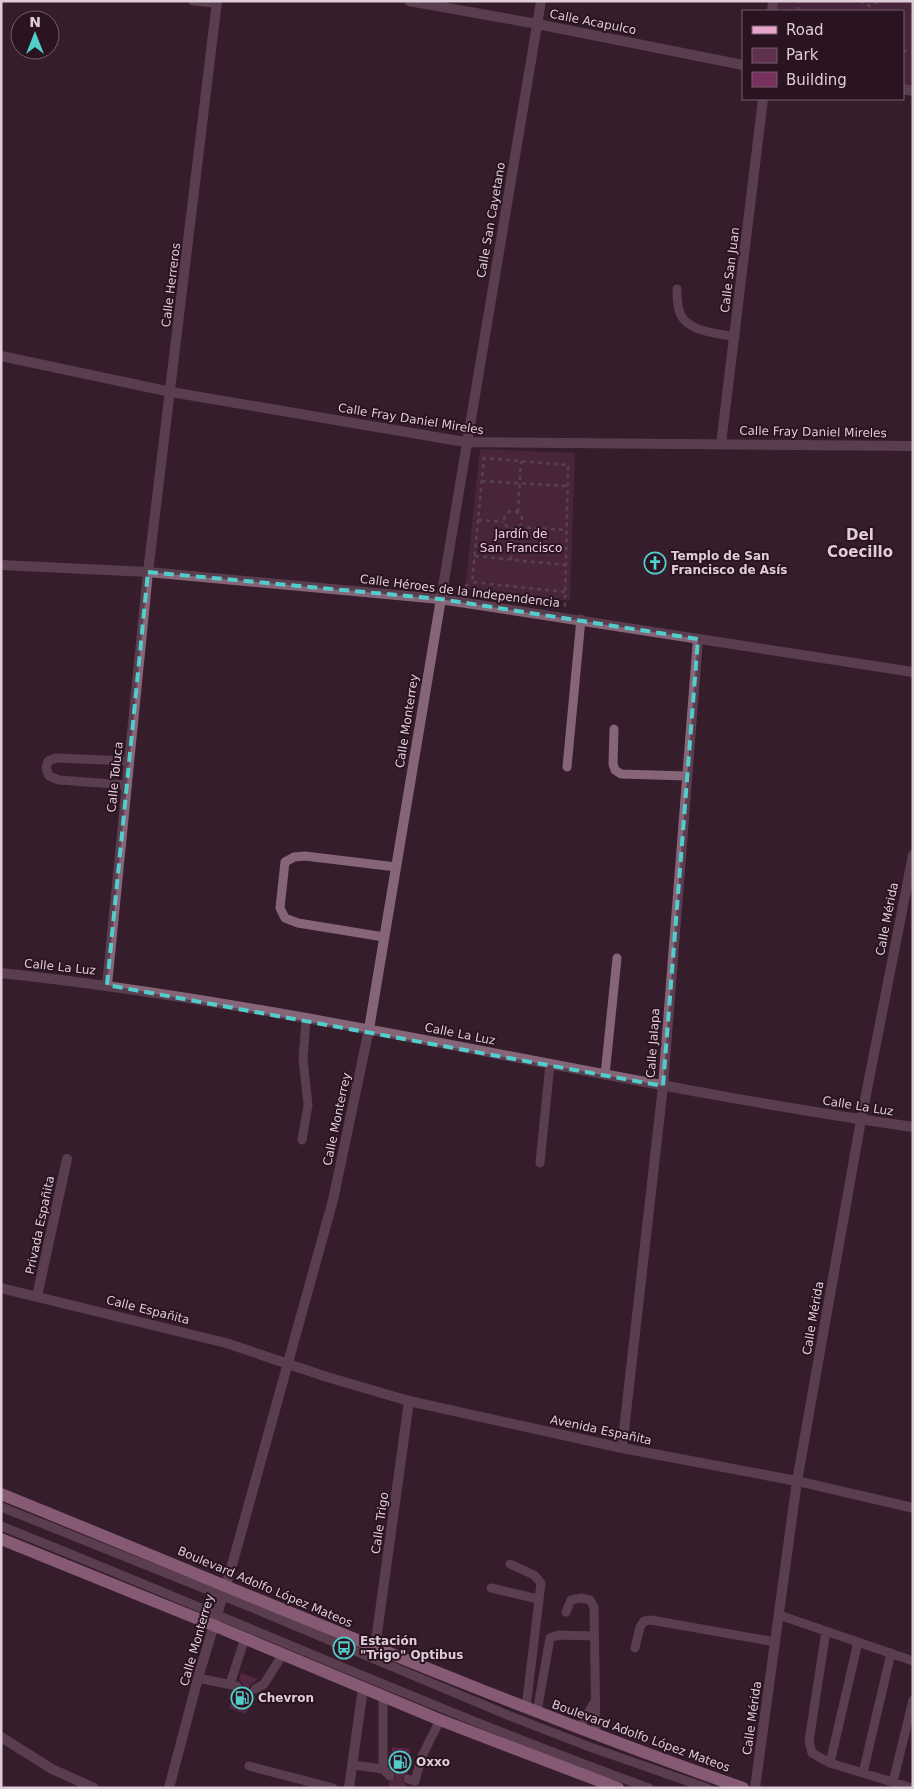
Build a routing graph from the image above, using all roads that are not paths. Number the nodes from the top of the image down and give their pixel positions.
1 (193, 1) edge
2 (409, 1) edge
3 (541, 1) edge
4 (216, 2) edge
5 (538, 24) junction
6 (742, 65) edge
7 (764, 100) edge
8 (676, 289) dead end
9 (735, 337) junction
10 (1, 356) edge
11 (171, 392) junction
12 (466, 442) junction
13 (721, 444) junction
14 (913, 446) edge
15 (1, 565) edge
16 (148, 572) junction
17 (440, 599) junction
18 (581, 619) junction
19 (698, 639) junction
20 (913, 672) edge
21 (614, 729) dead end
22 (129, 761) junction
23 (567, 766) dead end
24 (687, 776) junction
25 (127, 785) junction
26 (913, 855) edge
27 (396, 867) junction
28 (384, 937) junction
29 (617, 958) dead end
30 (1, 973) edge
31 (108, 985) junction
32 (306, 1020) junction
33 (369, 1029) junction
34 (550, 1064) junction
35 (605, 1075) junction
36 (663, 1086) junction
37 (861, 1120) junction
38 (913, 1127) edge
39 (302, 1140) dead end
40 (67, 1159) dead end
41 (540, 1163) dead end
42 (1, 1288) edge
43 (37, 1296) junction
44 (287, 1362) junction
45 (409, 1401) junction
46 (622, 1448) junction
47 (797, 1481) junction
48 (1, 1494) edge
49 (1, 1507) edge
50 (913, 1508) edge
51 (1, 1526) edge
52 (1, 1539) edge
53 (510, 1564) dead end
54 (491, 1588) dead end
55 (224, 1590) junction
56 (538, 1599) junction
57 (566, 1612) dead end
58 (779, 1615) junction
59 (215, 1619) junction
60 (826, 1631) junction
61 (594, 1636) junction
62 (245, 1638) junction
63 (775, 1642) junction
64 (858, 1642) junction
65 (376, 1648) junction
66 (635, 1648) dead end
67 (283, 1654) junction
68 (891, 1654) junction
69 (913, 1661) edge
70 (198, 1678) junction
71 (363, 1688) junction
72 (255, 1689) dead end
73 (384, 1697) junction
74 (913, 1700) edge
75 (595, 1701) junction
76 (531, 1710) junction
77 (440, 1720) junction
78 (579, 1728) junction
79 (596, 1735) junction
80 (1, 1737) edge
81 (830, 1763) junction
82 (249, 1766) dead end
83 (353, 1766) junction
84 (863, 1773) junction
85 (412, 1782) edge
86 (893, 1782) junction
87 (94, 1788) edge
88 (170, 1788) edge
89 (333, 1788) edge
90 (349, 1788) edge
91 (618, 1788) edge
92 (649, 1788) edge
93 (707, 1788) edge
94 (743, 1788) edge
95 (755, 1788) edge
96 (912, 1788) edge

1 - 4 lane
2 - 5 street, Calle Acapulco
3 - 5 street, Calle San Cayetano
4 - 11 street, Calle Herreros
5 - 6 street, Calle Acapulco
5 - 12 street, Calle San Cayetano
7 - 9 street, Calle San Juan
8 - 9 lane
9 - 13 street, Calle San Juan
10 - 11 street, Calle Fray Daniel Mireles
11 - 12 street, Calle Fray Daniel Mireles
11 - 16 street, Calle Herreros
12 - 13 street, Calle Fray Daniel Mireles
12 - 17 street, Calle Monterrey
13 - 14 street, Calle Fray Daniel Mireles
15 - 16 street, Calle Héroes de la Independencia
16 - 17 street, Calle Héroes de la Independencia
16 - 22 street, Calle Toluca
17 - 18 street, Calle Héroes de la Independencia
17 - 27 street, Calle Monterrey
18 - 19 street, Calle Héroes de la Independencia
18 - 23 lane
19 - 20 street, Calle Héroes de la Independencia
19 - 24 street, Calle Jalapa
21 - 24 lane
22 - 25 street, Calle Toluca
22 - 25 lane
24 - 36 street, Calle Jalapa
25 - 31 street, Calle Toluca
26 - 37 street, Calle Mérida
27 - 28 street, Calle Monterrey
27 - 28 lane
28 - 33 street, Calle Monterrey
29 - 35 lane
30 - 31 street, Calle La Luz
31 - 32 street, Calle La Luz
32 - 33 street, Calle La Luz
32 - 39 lane
33 - 34 street, Calle La Luz
33 - 44 street, Calle Monterrey
34 - 35 street, Calle La Luz
34 - 41 lane
35 - 36 street, Calle La Luz
36 - 37 street, Calle La Luz
36 - 46 street, Calle Jalapa
37 - 38 street, Calle La Luz
37 - 47 street, Calle Mérida
40 - 43 street, Privada Españita
42 - 43 street, Calle Españita
43 - 44 street, Calle Españita
44 - 45 street, Avenida Españita
44 - 55 street, Calle Monterrey
45 - 46 street, Avenida Españita
45 - 65 street, Calle Trigo
46 - 47 street, Avenida Españita
47 - 50 street, Avenida Españita
47 - 58 street, Calle Mérida
48 - 55 main road, Boulevard Adolfo López Mateos
49 - 55 lane
51 - 59 lane
52 - 59 main road
53 - 56 lane
54 - 56 lane
55 - 59 street, Calle Monterrey
55 - 65 main road, Boulevard Adolfo López Mateos
55 - 93 lane
56 - 76 lane
57 - 61 lane
58 - 60 lane
58 - 63 street, Calle Mérida
59 - 62 main road
59 - 70 street, Calle Monterrey
59 - 92 lane
60 - 64 lane
60 - 81 lane
61 - 75 lane
61 - 76 lane
62 - 67 main road
62 - 70 lane
63 - 66 lane
63 - 95 street, Calle Mérida
64 - 68 lane
64 - 81 lane
65 - 76 main road, Boulevard Adolfo López Mateos
67 - 71 main road
67 - 72 lane
68 - 69 lane
68 - 84 lane
70 - 88 street, Calle Monterrey
71 - 73 main road
71 - 83 street
73 - 77 main road
73 - 83 lane
74 - 86 lane
75 - 78 lane
75 - 79 lane
76 - 78 main road, Boulevard Adolfo López Mateos
77 - 85 lane
77 - 91 main road
78 - 79 main road, Boulevard Adolfo López Mateos
79 - 94 main road, Boulevard Adolfo López Mateos
80 - 87 street
81 - 84 lane
82 - 89 lane
83 - 90 street
84 - 86 lane
86 - 96 lane

